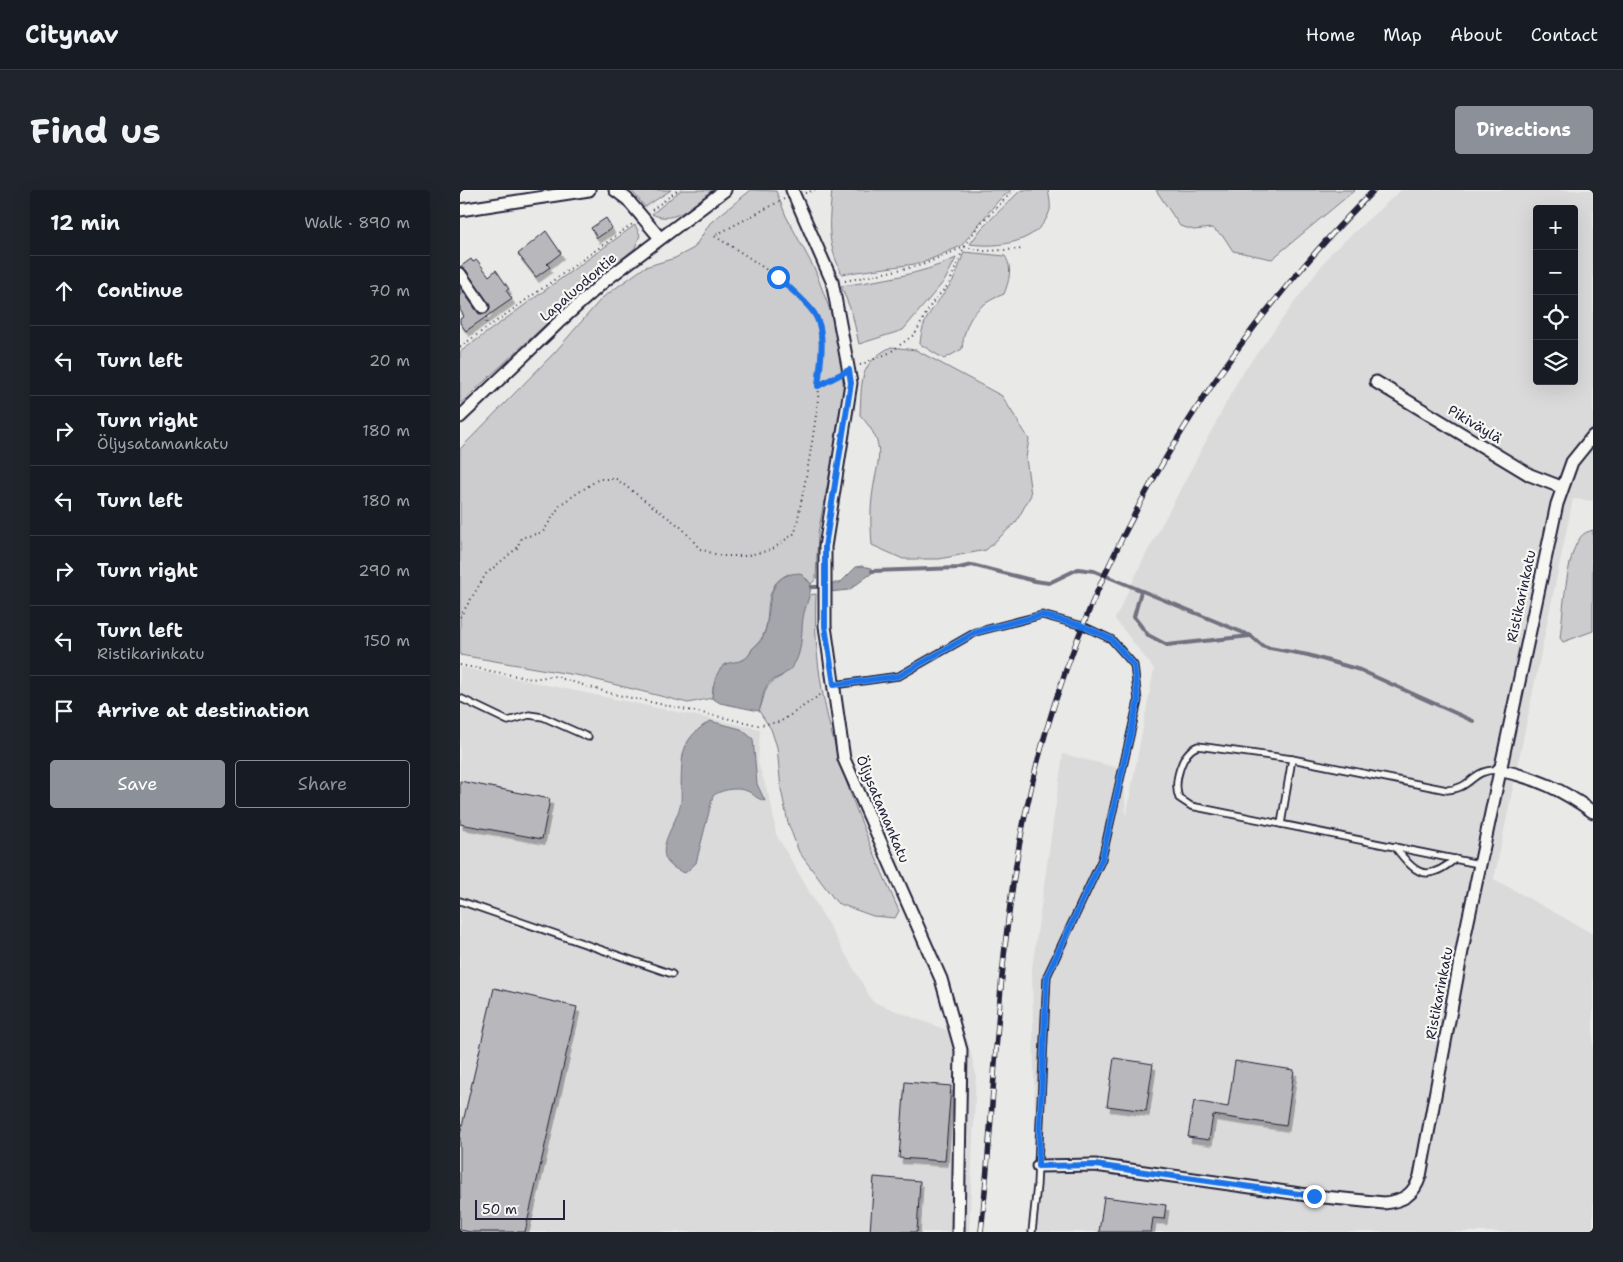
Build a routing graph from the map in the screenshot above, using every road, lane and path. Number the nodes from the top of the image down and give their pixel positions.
1 (588, 190) edge
2 (615, 190) edge
3 (678, 190) edge
4 (724, 190) edge
5 (1014, 190) edge
6 (793, 193) edge
7 (460, 210) edge
8 (643, 216) junction
9 (660, 238) junction
10 (964, 247) junction
11 (1022, 249) dead end
12 (460, 274) edge
13 (832, 284) junction
14 (483, 307) dead end
15 (460, 347) edge
16 (849, 370) junction
17 (1376, 382) dead end
18 (818, 386) junction
19 (460, 417) edge
20 (1593, 436) edge
21 (1561, 487) junction
22 (460, 617) edge
23 (460, 665) edge
24 (834, 685) junction
25 (460, 698) edge
26 (588, 737) dead end
27 (1292, 759) junction
28 (1498, 770) junction
29 (1593, 812) edge
30 (1281, 824) junction
31 (1395, 847) junction
32 (1455, 859) junction
33 (1479, 864) junction
34 (460, 901) edge
35 (672, 974) dead end
36 (1038, 1166) junction
37 (958, 1232) edge
38 (1032, 1232) edge

1 - 7 street
2 - 8 street
3 - 8 path
4 - 9 street, Lapaluodontie
5 - 10 path
6 - 13 street, Öljysatamankatu
6 - 18 path
8 - 9 street
8 - 15 path
9 - 19 street, Lapaluodontie
10 - 11 path
10 - 13 path
10 - 16 path
12 - 14 street
13 - 16 street, Öljysatamankatu
16 - 18 path
16 - 24 street, Öljysatamankatu
17 - 21 street, Pikiväylä
18 - 22 path
20 - 21 street, Ristikarinkatu
21 - 28 street, Ristikarinkatu
23 - 24 path
24 - 36 lane
24 - 37 street, Öljysatamankatu
25 - 26 lane
27 - 28 lane
27 - 30 lane
27 - 30 lane
28 - 29 street
28 - 33 street, Ristikarinkatu
30 - 31 lane
31 - 32 lane
31 - 32 lane
32 - 33 lane
33 - 36 street, Ristikarinkatu
34 - 35 lane
36 - 38 lane

